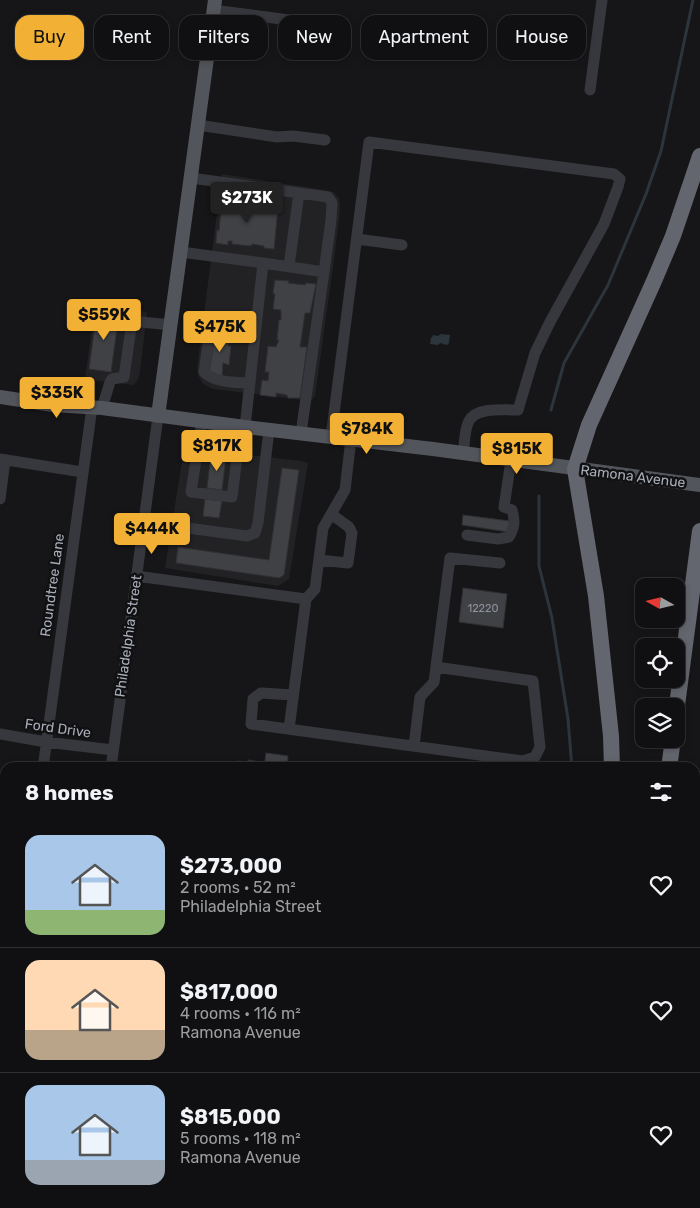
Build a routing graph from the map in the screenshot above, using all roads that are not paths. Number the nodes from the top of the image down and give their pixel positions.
1 (602, 0) edge
2 (214, 5) edge
3 (278, 17) edge
4 (590, 90) dead end
5 (198, 125) junction
6 (326, 140) dead end
7 (700, 156) edge
8 (191, 178) junction
9 (299, 193) junction
10 (357, 239) junction
11 (402, 245) dead end
12 (181, 252) junction
13 (263, 263) junction
14 (289, 266) junction
15 (324, 272) junction
16 (256, 324) junction
17 (171, 325) junction
18 (250, 383) junction
19 (0, 397) edge
20 (97, 408) junction
21 (158, 416) junction
22 (202, 421) junction
23 (243, 427) junction
24 (269, 430) junction
25 (301, 434) junction
26 (331, 437) junction
27 (351, 439) junction
28 (463, 453) junction
29 (3, 460) edge
30 (511, 460) junction
31 (575, 469) junction
32 (82, 472) junction
33 (700, 485) edge
34 (0, 499) edge
35 (331, 514) junction
36 (144, 522) junction
37 (700, 531) edge
38 (467, 535) dead end
39 (319, 560) junction
40 (500, 563) dead end
41 (136, 576) junction
42 (306, 599) junction
43 (436, 668) junction
44 (293, 695) junction
45 (678, 698) edge
46 (289, 729) junction
47 (0, 734) edge
48 (46, 742) junction
49 (414, 746) junction
50 (672, 748) edge
51 (113, 750) junction
52 (44, 762) edge
53 (112, 762) edge
54 (612, 762) edge
55 (670, 762) edge

1 - 4 street
2 - 3 street
2 - 5 main road, Philadelphia Street
5 - 6 street
5 - 8 main road, Philadelphia Street
7 - 31 highway
8 - 9 street
8 - 12 main road, Philadelphia Street
9 - 14 street
9 - 15 street
10 - 11 street
10 - 26 street
10 - 28 street
12 - 13 street
12 - 17 main road, Philadelphia Street
13 - 14 street
13 - 16 street
14 - 15 street
15 - 25 street
16 - 18 street
16 - 18 street
17 - 20 street, Roundtree Lane
17 - 21 main road, Philadelphia Street
18 - 23 street
19 - 20 main road, Ramona Avenue
20 - 21 main road, Ramona Avenue
20 - 32 street, Roundtree Lane
21 - 22 main road, Ramona Avenue
21 - 36 street, Philadelphia Street
22 - 23 main road, Ramona Avenue
22 - 23 street
23 - 24 main road, Ramona Avenue
24 - 25 main road, Ramona Avenue
24 - 36 street
25 - 26 main road, Ramona Avenue
26 - 27 main road, Ramona Avenue
27 - 28 main road, Ramona Avenue
27 - 35 street
28 - 30 main road, Ramona Avenue
29 - 32 street
29 - 34 street
30 - 31 main road, Ramona Avenue
30 - 38 street
31 - 33 main road, Ramona Avenue
31 - 54 highway
32 - 48 street, Roundtree Lane
35 - 39 street
35 - 39 street
36 - 41 street, Philadelphia Street
37 - 45 highway
39 - 42 street
40 - 43 street
41 - 42 street
41 - 51 street, Philadelphia Street
42 - 44 street
43 - 49 street
43 - 49 street
44 - 46 street
44 - 46 street
46 - 49 street
47 - 48 street, Ford Drive
48 - 51 street, Ford Drive
48 - 52 street, Roundtree Lane
50 - 55 highway
51 - 53 street, Philadelphia Street

